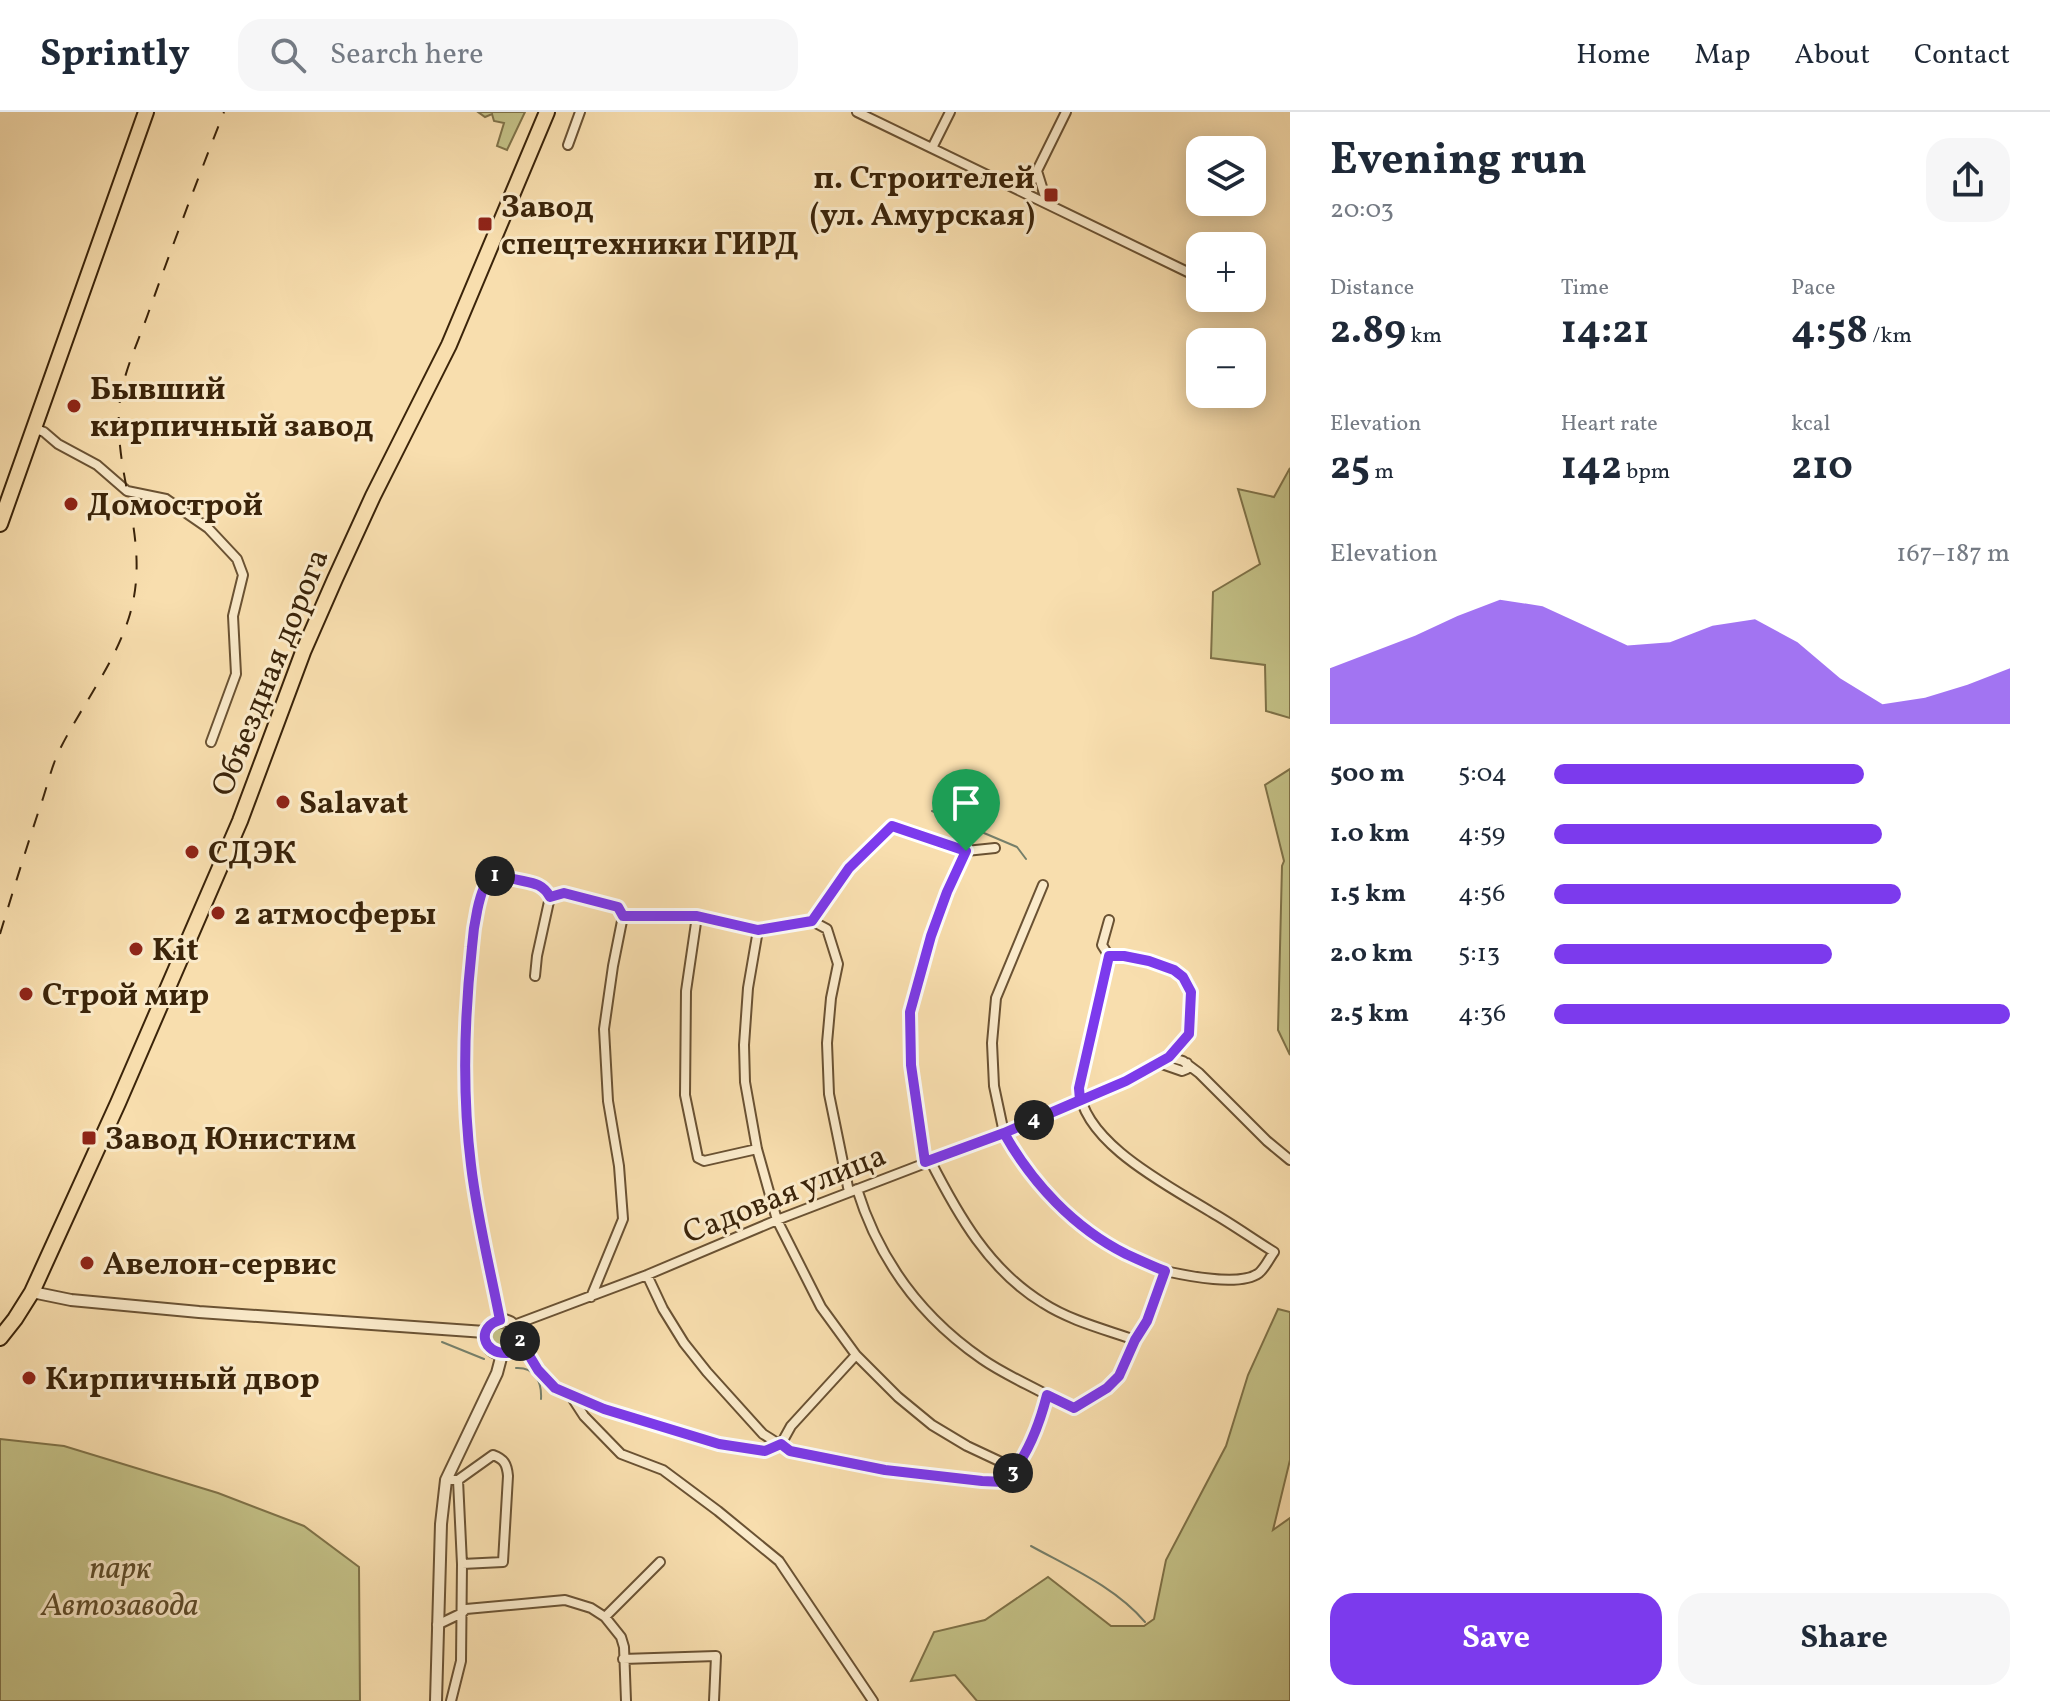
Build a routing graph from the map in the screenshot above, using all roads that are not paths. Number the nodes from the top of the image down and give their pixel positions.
1 (146, 112) edge
2 (547, 112) edge
3 (580, 112) edge
4 (857, 112) edge
5 (950, 112) edge
6 (1066, 112) edge
7 (568, 145) dead end
8 (932, 148) junction
9 (1037, 171) junction
10 (1026, 193) junction
11 (1047, 203) junction
12 (1186, 271) edge
13 (34, 428) junction
14 (0, 524) edge
15 (211, 742) dead end
16 (995, 848) dead end
17 (966, 851) junction
18 (1043, 885) dead end
19 (550, 897) junction
20 (623, 916) junction
21 (697, 916) junction
22 (1109, 920) dead end
23 (812, 921) junction
24 (758, 930) junction
25 (1109, 956) junction
26 (535, 976) dead end
27 (1169, 1057) junction
28 (1158, 1063) junction
29 (1187, 1063) junction
30 (1080, 1100) junction
31 (1004, 1133) junction
32 (757, 1149) junction
33 (1290, 1160) edge
34 (928, 1161) junction
35 (853, 1191) junction
36 (777, 1220) junction
37 (1165, 1271) junction
38 (647, 1275) junction
39 (32, 1292) junction
40 (591, 1297) junction
41 (500, 1320) junction
42 (514, 1325) junction
43 (485, 1332) junction
44 (518, 1337) junction
45 (0, 1338) edge
46 (1135, 1340) junction
47 (502, 1354) junction
48 (856, 1355) junction
49 (1047, 1395) junction
50 (571, 1396) junction
51 (781, 1444) junction
52 (1016, 1469) junction
53 (660, 1562) dead end
54 (462, 1564) junction
55 (462, 1613) junction
56 (605, 1617) junction
57 (437, 1625) junction
58 (623, 1659) junction
59 (436, 1701) edge
60 (451, 1701) edge
61 (626, 1701) edge
62 (714, 1701) edge
63 (873, 1701) edge

1 - 13 main road
2 - 39 main road, Объездная дорога
3 - 7 street
4 - 8 street
5 - 8 street
6 - 9 street
8 - 10 street
9 - 10 street
9 - 11 street
10 - 11 street
11 - 12 street
13 - 14 main road
13 - 15 street
16 - 17 street
17 - 23 street
17 - 34 street
18 - 31 street
19 - 20 street
19 - 26 street
19 - 41 street
20 - 21 street
20 - 40 street
21 - 24 street
21 - 32 street
22 - 25 street
23 - 24 street
23 - 35 street
24 - 32 street
25 - 27 street
25 - 30 street
27 - 28 street, Садовая улица
27 - 29 street
28 - 29 street
28 - 30 street, Садовая улица
29 - 33 street
30 - 31 street, Садовая улица
30 - 37 street
31 - 34 street, Садовая улица
31 - 37 street
32 - 36 street
34 - 35 street, Садовая улица
34 - 46 street
35 - 36 street, Садовая улица
35 - 49 street
36 - 38 street, Садовая улица
36 - 48 street
37 - 46 street
38 - 40 street, Садовая улица
38 - 51 street
39 - 43 street
39 - 45 main road, Объездная дорога
40 - 42 street, Садовая улица
41 - 42 street
41 - 43 street
42 - 44 street
43 - 47 street
44 - 47 street
44 - 50 street
46 - 49 street
47 - 57 street
48 - 51 street
48 - 52 street
49 - 52 street
50 - 51 street
50 - 63 street
51 - 52 street
53 - 56 street
54 - 54 street
54 - 55 street
55 - 56 street
55 - 57 street
55 - 60 street
56 - 58 street
57 - 59 street
58 - 61 street
58 - 62 street

